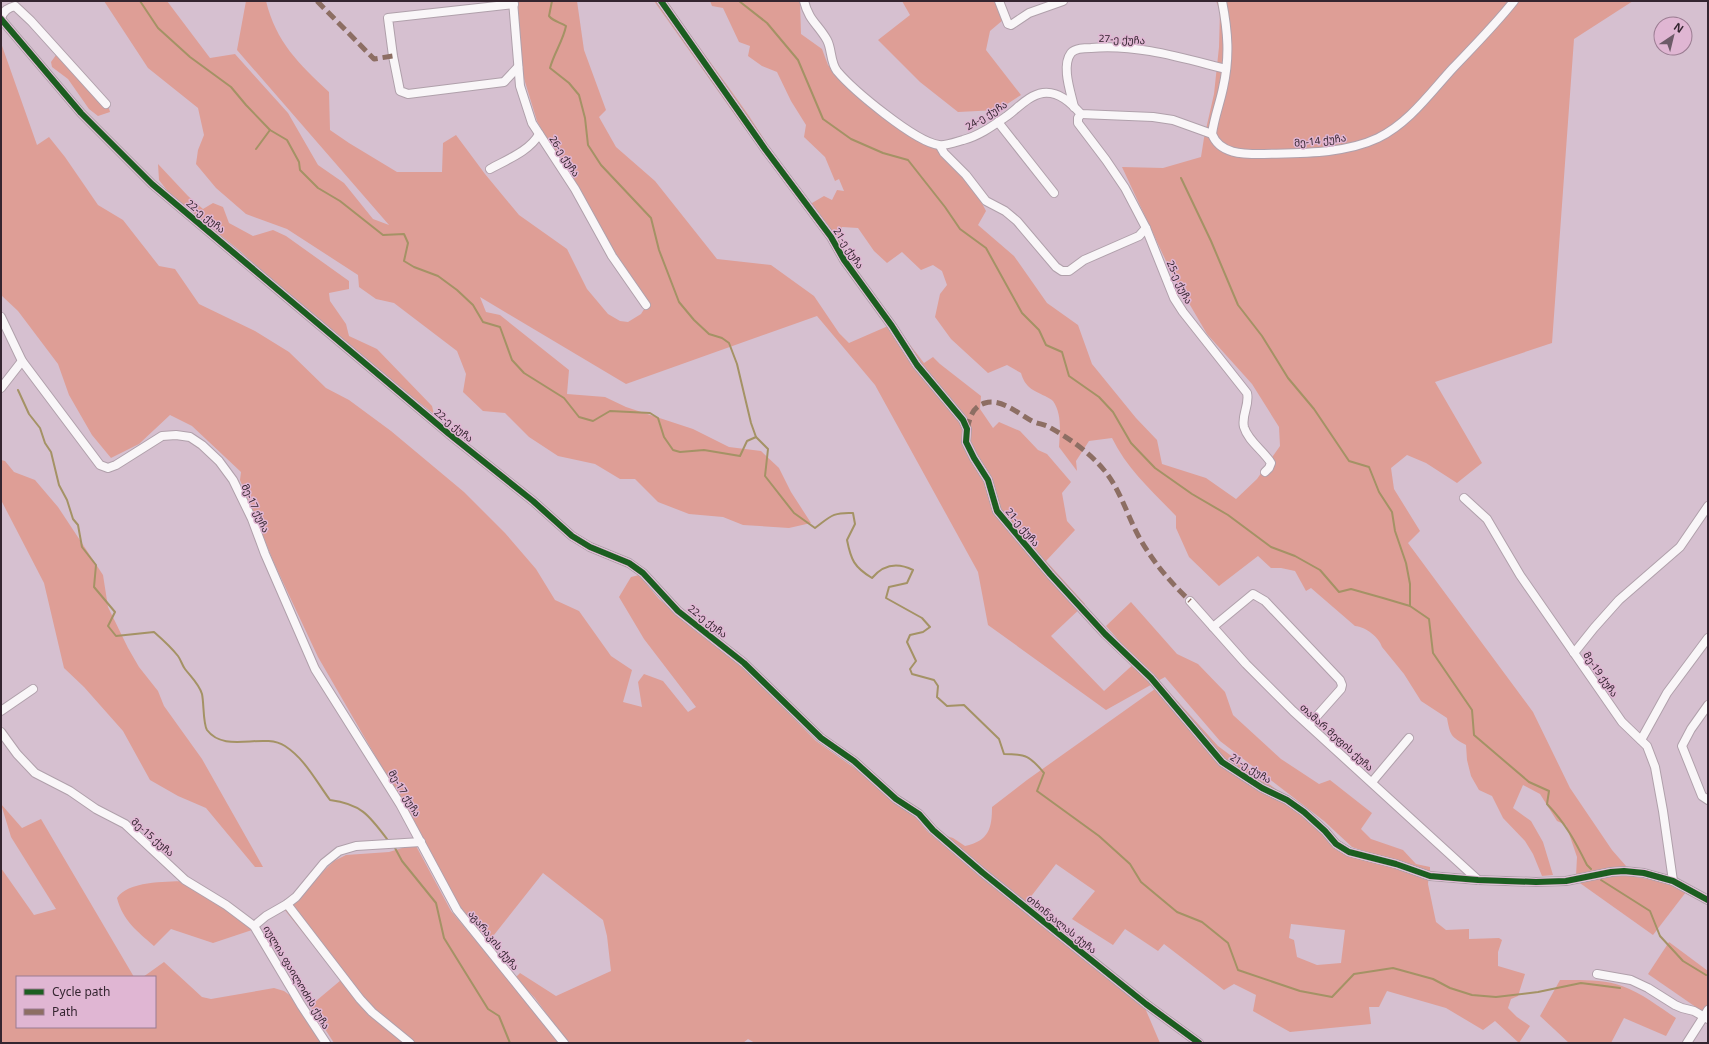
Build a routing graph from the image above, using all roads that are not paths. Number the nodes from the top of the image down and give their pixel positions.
1 (661, 1) edge
2 (804, 1) edge
3 (1000, 1) edge
4 (1064, 1) edge
5 (1222, 1) edge
6 (1514, 1) edge
7 (513, 2) edge
8 (1, 18) edge
9 (518, 67) junction
10 (1226, 69) junction
11 (106, 104) dead end
12 (1074, 107) junction
13 (1081, 114) junction
14 (998, 122) junction
15 (539, 134) junction
16 (1212, 134) junction
17 (940, 146) junction
18 (490, 169) dead end
19 (1054, 193) dead end
20 (1146, 228) junction
21 (646, 306) dead end
22 (1, 317) edge
23 (22, 361) junction
24 (1, 388) edge
25 (1265, 472) dead end
26 (1464, 498) dead end
27 (1708, 506) edge
28 (1190, 601) dead end
29 (1213, 627) junction
30 (1708, 638) edge
31 (1574, 653) junction
32 (33, 688) dead end
33 (1708, 705) edge
34 (1, 712) edge
35 (1309, 725) junction
36 (1, 732) edge
37 (1409, 738) dead end
38 (1641, 740) junction
39 (1372, 782) junction
40 (1708, 800) edge
41 (919, 814) joint
42 (421, 842) junction
43 (1478, 880) junction
44 (1673, 881) junction
45 (1708, 900) edge
46 (287, 904) junction
47 (254, 926) junction
48 (1597, 974) dead end
49 (1707, 1016) edge
50 (326, 1043) edge
51 (410, 1043) edge
52 (564, 1043) edge
53 (1199, 1043) edge
54 (1687, 1043) edge

1 - 43 street, 21-ე ქუჩა
2 - 17 street
3 - 4 street
5 - 10 street
6 - 16 street, მე-14 ქუჩა
7 - 9 street, 26-ე ქუჩა
7 - 9 street
8 - 11 street
8 - 41 street, 22-ე ქუჩა
9 - 15 street, 26-ე ქუჩა
10 - 12 street, 27-ე ქუჩა
10 - 16 street
12 - 13 street, 24-ე ქუჩა
12 - 14 street, 24-ე ქუჩა
13 - 16 street
13 - 20 street, 25-ე ქუჩა
14 - 17 street, 24-ე ქუჩა
14 - 19 street
15 - 18 street
15 - 21 street, 26-ე ქუჩა
17 - 20 street
20 - 25 street, 25-ე ქუჩა
22 - 23 street, მე-17 ქუჩა
23 - 24 street
23 - 42 street, მე-17 ქუჩა
26 - 31 street, მე-19 ქუჩა
27 - 31 street
28 - 29 street, თამარ მეფის ქუჩა
29 - 35 street, თამარ მეფის ქუჩა
29 - 35 street
30 - 38 street
31 - 38 street, მე-19 ქუჩა
32 - 34 street
33 - 40 street
35 - 39 street, თამარ მეფის ქუჩა
36 - 47 street, მე-15 ქუჩა
37 - 39 street
38 - 44 street, მე-19 ქუჩა
39 - 43 street, თამარ მეფის ქუჩა
41 - 53 street, თხინვალას ქუჩა
42 - 46 street, იულია ფაილოძის ქუჩა
42 - 52 street, აგარაკის ქუჩა
43 - 44 street, 21-ე ქუჩა
44 - 45 street, 21-ე ქუჩა
46 - 47 street, იულია ფაილოძის ქუჩა
46 - 51 street
47 - 50 street, იულია ფაილოძის ქუჩა
48 - 49 street
49 - 54 street

